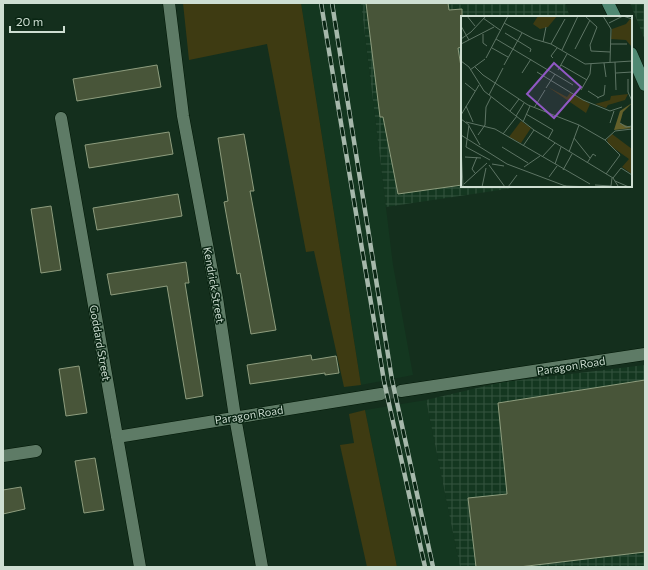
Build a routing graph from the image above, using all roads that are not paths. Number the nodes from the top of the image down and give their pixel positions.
1 (169, 3) edge
2 (608, 3) edge
3 (614, 16) edge
4 (632, 55) edge
5 (645, 85) edge
6 (61, 118) dead end
7 (645, 354) edge
8 (401, 391) tunnel mouth
9 (381, 394) tunnel mouth
10 (235, 417) junction
11 (117, 437) junction
12 (36, 451) dead end
13 (3, 456) edge
14 (140, 567) edge
15 (262, 567) edge

1 - 10 street, Kendrick Street
2 - 3 street
4 - 5 street
6 - 11 street, Goddard Street
7 - 8 street, Paragon Road
9 - 10 street, Paragon Road
10 - 11 street, Paragon Road
10 - 15 street, Kendrick Street
11 - 14 street, Goddard Street
12 - 13 street

